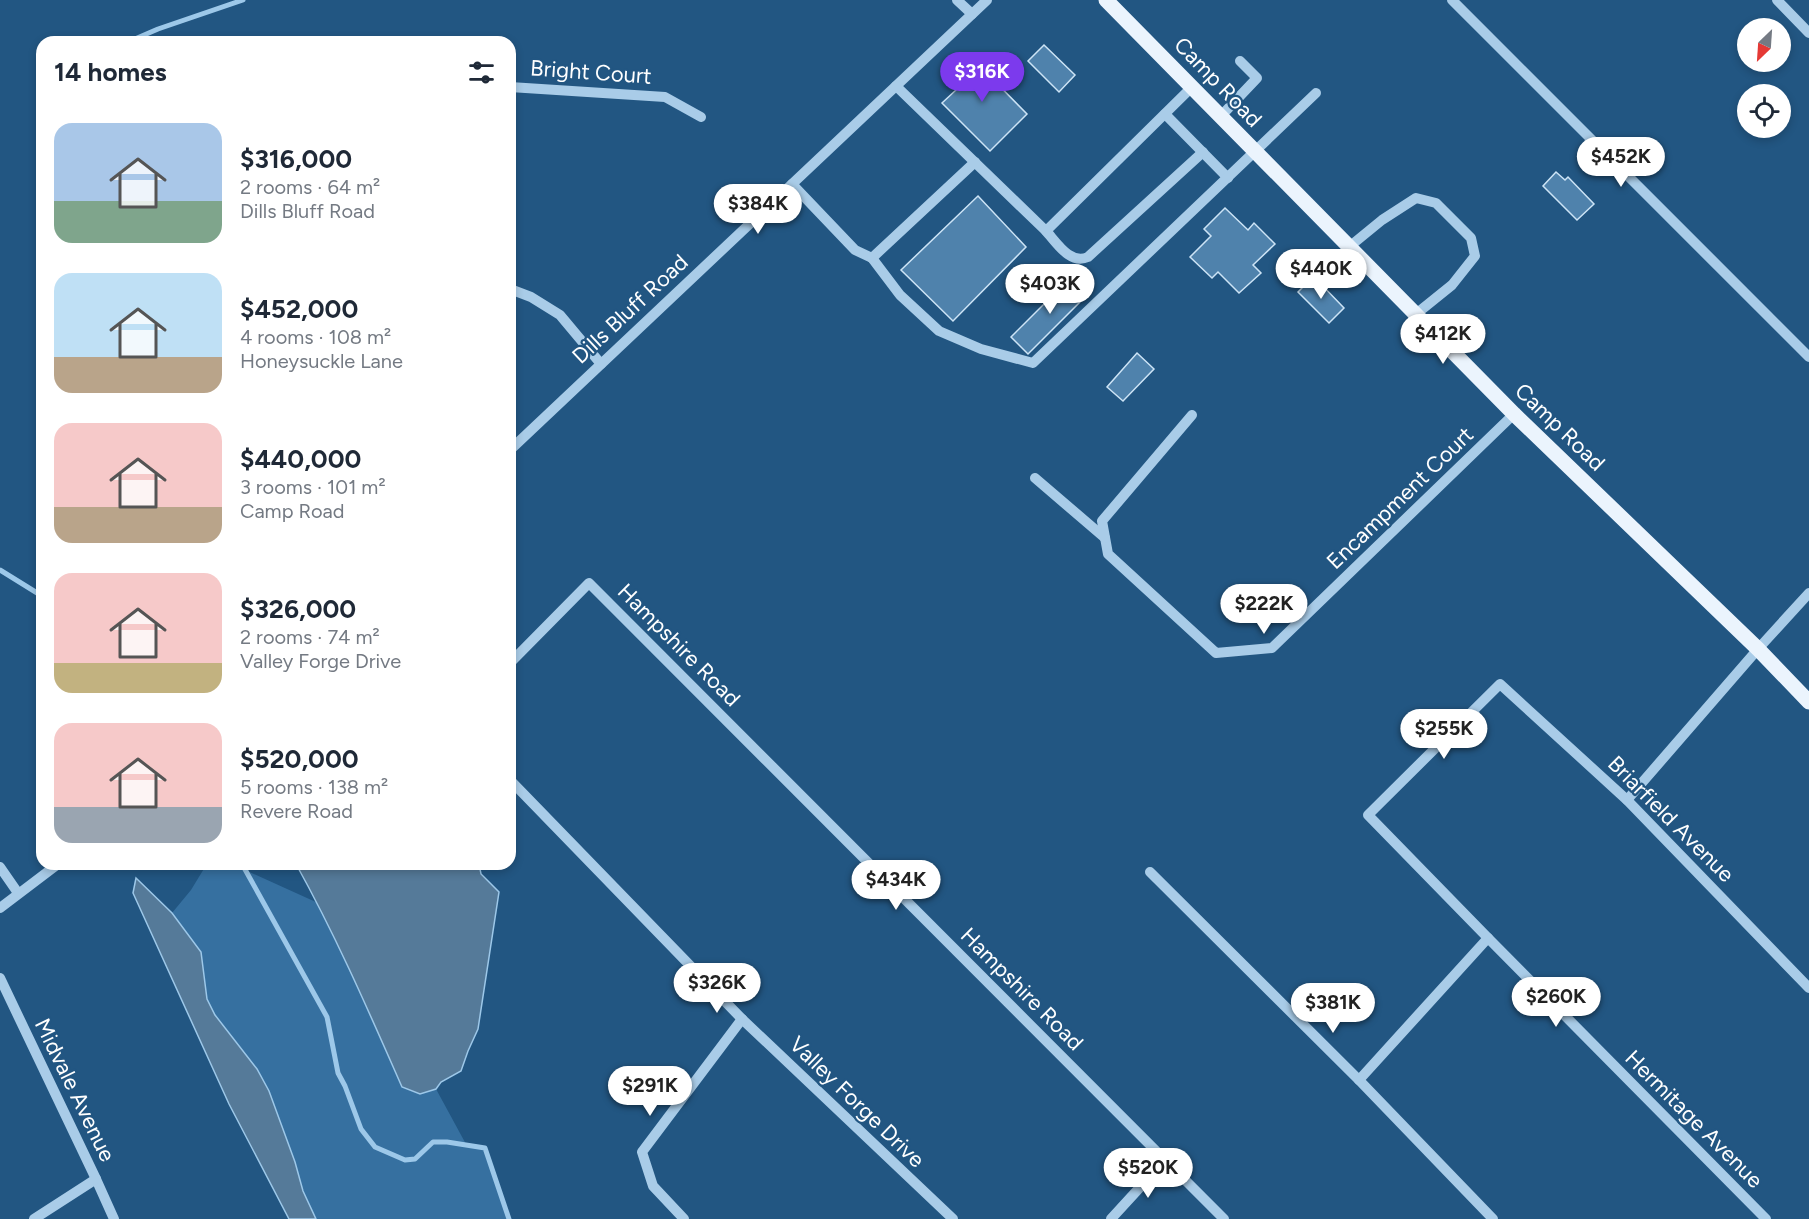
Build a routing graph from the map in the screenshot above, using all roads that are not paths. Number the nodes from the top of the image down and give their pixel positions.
1 (957, 0) edge
2 (987, 0) edge
3 (1106, 0) edge
4 (1452, 0) edge
5 (1777, 0) edge
6 (972, 14) junction
7 (1809, 33) edge
8 (1240, 61) dead end
9 (896, 86) junction
10 (516, 87) edge
11 (1192, 87) junction
12 (1316, 93) dead end
13 (1165, 114) junction
14 (1221, 116) junction
15 (701, 117) dead end
16 (1203, 152) junction
17 (1255, 152) junction
18 (975, 162) junction
19 (1228, 178) junction
20 (792, 184) junction
21 (1046, 231) junction
22 (1349, 247) junction
23 (873, 258) junction
24 (516, 291) edge
25 (1416, 314) junction
26 (1809, 357) edge
27 (601, 364) junction
28 (1514, 414) junction
29 (1192, 415) dead end
30 (516, 444) edge
31 (1035, 478) dead end
32 (1105, 538) junction
33 (1809, 593) edge
34 (1758, 649) junction
35 (516, 657) edge
36 (1809, 702) edge
37 (516, 786) edge
38 (1627, 800) junction
39 (1368, 815) joint
40 (0, 867) edge
41 (49, 870) edge
42 (1150, 872) dead end
43 (18, 893) junction
44 (0, 908) edge
45 (1488, 938) junction
46 (0, 978) edge
47 (1809, 988) edge
48 (742, 1019) junction
49 (1359, 1080) junction
50 (1165, 1160) junction
51 (96, 1179) junction
52 (34, 1219) edge
53 (114, 1219) edge
54 (684, 1219) edge
55 (953, 1219) edge
56 (1111, 1219) edge
57 (1224, 1219) edge
58 (1493, 1219) edge
59 (1766, 1219) edge

1 - 6 street
2 - 6 street, Dills Bluff Road
3 - 11 main road, Camp Road
4 - 26 street
5 - 7 street
6 - 9 street, Dills Bluff Road
8 - 14 street
9 - 18 street
9 - 20 street, Dills Bluff Road
10 - 15 street, Bright Court
11 - 13 street
11 - 14 main road, Camp Road
12 - 17 street
13 - 16 street
13 - 21 street
14 - 17 main road, Camp Road
16 - 19 street
16 - 21 street
17 - 19 street
17 - 22 main road, Camp Road
18 - 21 street
18 - 23 street
19 - 23 street
20 - 23 street
20 - 27 street, Dills Bluff Road
22 - 25 main road, Camp Road
22 - 25 street
24 - 27 street
25 - 28 main road, Camp Road
27 - 30 street, Dills Bluff Road
28 - 32 street, Encampment Court
28 - 34 main road, Camp Road
29 - 32 street
31 - 32 street
33 - 34 street
34 - 36 main road, Camp Road
34 - 38 street
35 - 50 street, Hampshire Road
37 - 48 street, Valley Forge Drive
38 - 39 street, Briarfield Avenue
38 - 47 street, Briarfield Avenue
39 - 45 street, Hermitage Avenue
40 - 43 street
41 - 43 street
42 - 49 street
43 - 44 street
45 - 49 street
45 - 59 street, Hermitage Avenue
46 - 51 street, Midvale Avenue
48 - 54 street
48 - 55 street, Valley Forge Drive
49 - 58 street
50 - 56 street
50 - 57 street, Hampshire Road
51 - 52 street
51 - 53 street, Midvale Avenue

